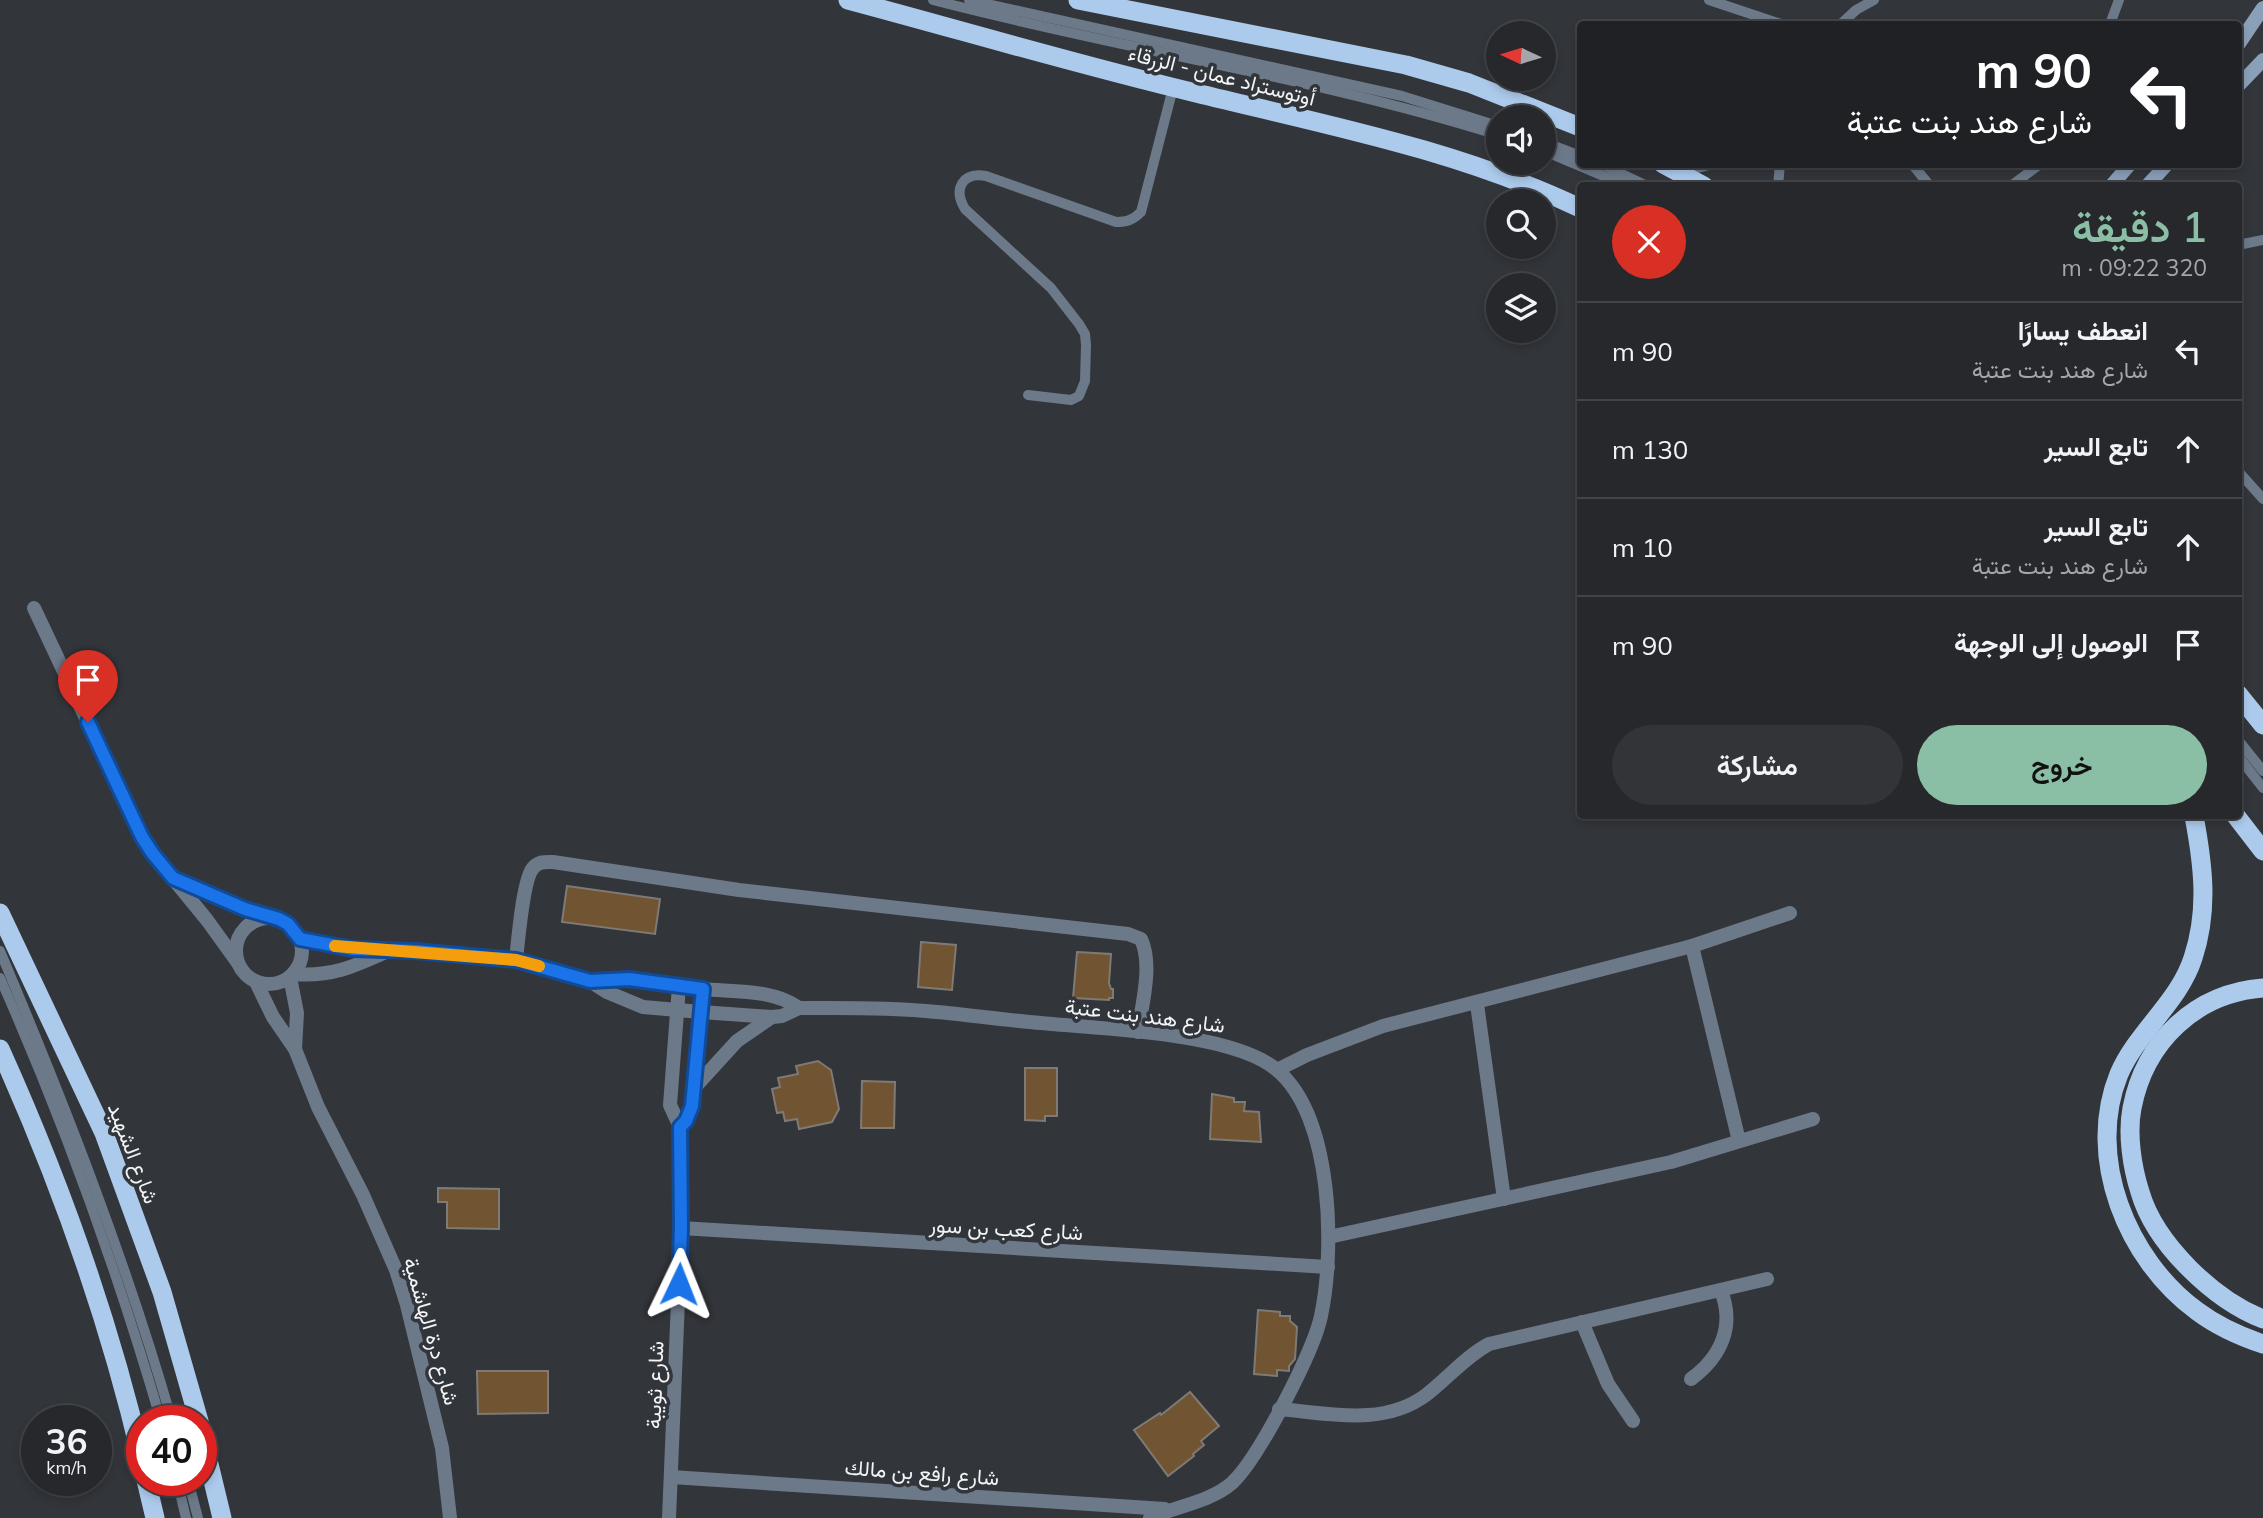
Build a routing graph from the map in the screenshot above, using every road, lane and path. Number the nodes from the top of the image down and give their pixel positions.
1 (848, 0) edge
2 (933, 0) edge
3 (970, 0) edge
4 (1078, 0) edge
5 (1709, 0) edge
6 (1874, 0) edge
7 (2119, 0) edge
8 (2263, 8) edge
9 (1771, 21) edge
10 (1844, 21) edge
11 (2111, 21) edge
12 (2242, 39) edge
13 (2260, 65) edge
14 (2242, 82) edge
15 (1173, 88) junction
16 (1486, 123) edge
17 (1577, 126) edge
18 (1486, 132) edge
19 (1556, 147) edge
20 (1577, 155) edge
21 (1556, 156) edge
22 (1577, 165) edge
23 (1584, 168) edge
24 (1609, 168) edge
25 (1915, 168) edge
26 (2035, 168) edge
27 (2126, 168) edge
28 (2163, 168) edge
29 (1671, 169) edge
30 (1618, 182) edge
31 (1639, 182) edge
32 (1696, 182) edge
33 (1927, 182) edge
34 (2016, 182) edge
35 (2114, 182) edge
36 (2150, 182) edge
37 (1577, 207) edge
38 (2263, 240) edge
39 (2242, 244) edge
40 (1028, 395) dead end
41 (2242, 475) edge
42 (2263, 499) edge
43 (34, 608) dead end
44 (2242, 699) edge
45 (2263, 725) edge
46 (2242, 745) edge
47 (2242, 761) edge
48 (2263, 771) edge
49 (2263, 788) edge
50 (2195, 819) edge
51 (2238, 819) edge
52 (2263, 850) edge
53 (173, 878) junction
54 (0, 913) edge
55 (1790, 913) dead end
56 (270, 918) junction
57 (300, 939) junction
58 (1692, 946) junction
59 (0, 951) edge
60 (387, 951) junction
61 (516, 960) junction
62 (238, 963) junction
63 (292, 976) junction
64 (0, 978) edge
65 (590, 981) junction
66 (256, 982) junction
67 (679, 986) junction
68 (2263, 988) edge
69 (703, 989) junction
70 (1477, 1004) junction
71 (799, 1007) junction
72 (677, 1011) junction
73 (701, 1012) junction
74 (772, 1017) junction
75 (1138, 1032) junction
76 (0, 1049) edge
77 (295, 1049) junction
78 (1277, 1070) junction
79 (694, 1089) junction
80 (1813, 1119) dead end
81 (680, 1127) junction
82 (1739, 1141) junction
83 (1504, 1199) junction
84 (681, 1228) junction
85 (1329, 1237) junction
86 (1328, 1267) junction
87 (1767, 1279) dead end
88 (1720, 1290) junction
89 (2263, 1319) edge
90 (1582, 1322) junction
91 (2263, 1344) edge
92 (1691, 1379) dead end
93 (127, 1405) edge
94 (156, 1405) edge
95 (167, 1405) edge
96 (194, 1405) edge
97 (1279, 1409) junction
98 (1633, 1421) dead end
99 (671, 1477) junction
100 (150, 1496) edge
101 (181, 1496) edge
102 (192, 1496) edge
103 (217, 1496) edge
104 (1170, 1509) junction
105 (155, 1518) edge
106 (186, 1518) edge
107 (198, 1518) edge
108 (222, 1518) edge
109 (450, 1518) edge
110 (669, 1518) edge
111 (1150, 1518) edge

1 - 15 highway, أوتوستراد عمان - الزرقاء
2 - 18 lane
3 - 16 lane
4 - 17 highway, أوتوستراد عمان - الزرقاء
5 - 9 lane
6 - 10 lane
7 - 11 lane
8 - 12 main road
13 - 14 main road
15 - 37 highway, أوتوستراد عمان - الزرقاء
15 - 40 lane
19 - 20 lane
21 - 22 lane
23 - 30 lane
24 - 31 lane
25 - 33 lane
26 - 34 lane
27 - 35 main road
28 - 36 main road
29 - 32 highway
38 - 39 lane
41 - 42 lane
43 - 53 street
44 - 45 highway
46 - 48 lane
47 - 49 lane
50 - 91 highway
51 - 52 highway
53 - 56 street
53 - 62 street
54 - 96 highway, شارع الشهيد
55 - 58 street
56 - 57 street
56 - 62 street
57 - 60 street, شارع هند بنت عتبة
57 - 63 street
58 - 70 street
58 - 82 street
59 - 95 lane
60 - 61 street, شارع هند بنت عتبة
60 - 63 street, شارع هند بنت عتبة
61 - 65 street, شارع هند بنت عتبة
61 - 75 street
62 - 66 street
63 - 66 street
63 - 77 street, شارع درة الهاشمية
64 - 94 lane
65 - 67 street, شارع هند بنت عتبة
65 - 72 street, شارع هند بنت عتبة
66 - 77 street, شارع درة الهاشمية
67 - 69 street, شارع هند بنت عتبة
67 - 72 street, شارع ثويبة
68 - 89 highway
69 - 71 street, شارع هند بنت عتبة
69 - 73 street, شارع ثويبة
70 - 78 street
70 - 83 street
71 - 74 street, شارع هند بنت عتبة
71 - 75 street, شارع هند بنت عتبة
72 - 73 street, شارع هند بنت عتبة
72 - 81 street, شارع ثويبة
73 - 74 street, شارع هند بنت عتبة
73 - 79 street, شارع ثويبة
74 - 79 street
75 - 78 street, شارع هند بنت عتبة
76 - 93 highway
77 - 109 street, شارع درة الهاشمية
78 - 85 street, شارع هند بنت عتبة
79 - 81 street, شارع ثويبة
80 - 82 street
81 - 84 street, شارع ثويبة
82 - 83 street
83 - 85 street
84 - 86 street, شارع كعب بن سور
84 - 99 street, شارع ثويبة
85 - 86 street, شارع هند بنت عتبة
86 - 97 street, شارع هند بنت عتبة
87 - 88 street
88 - 90 street
88 - 92 street
90 - 97 street
90 - 98 street
97 - 104 street, شارع هند بنت عتبة
99 - 104 street, شارع رافع بن مالك
99 - 110 street, شارع ثويبة
100 - 105 highway
101 - 106 lane
102 - 107 lane
103 - 108 highway
104 - 111 street, شارع هند بنت عتبة

